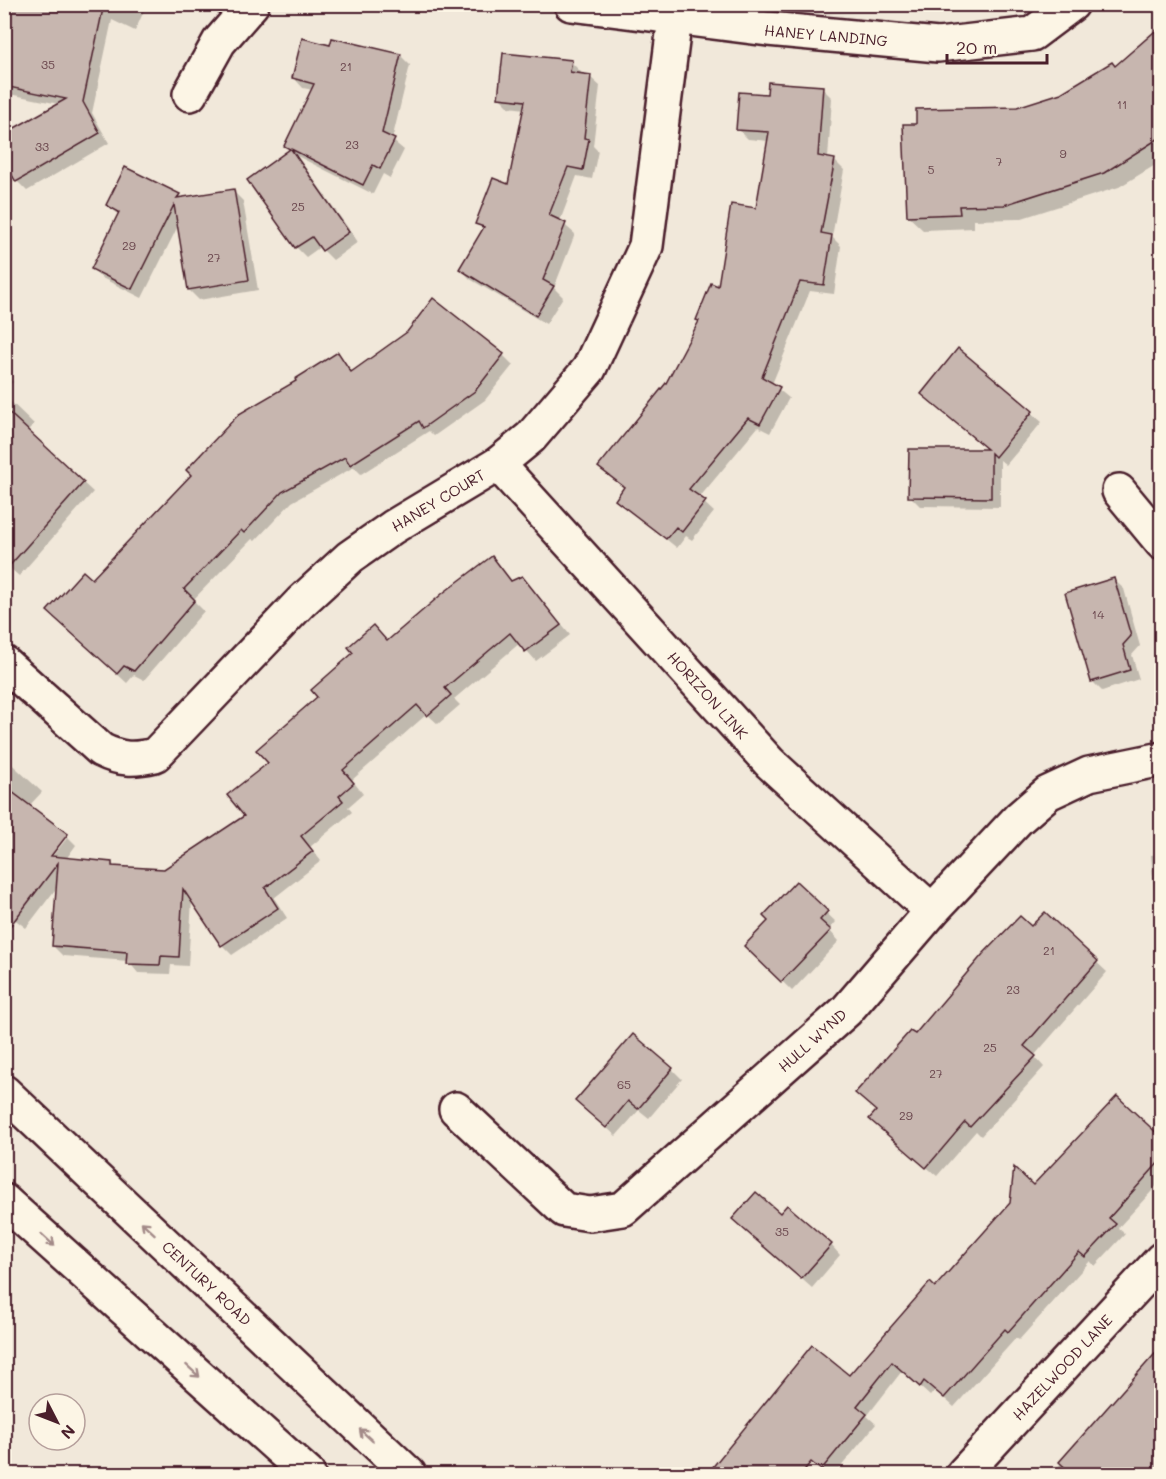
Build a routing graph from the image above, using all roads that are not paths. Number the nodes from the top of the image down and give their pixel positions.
1 (252, 4) edge
2 (571, 4) edge
3 (1072, 4) edge
4 (675, 18) junction
5 (190, 94) dead end
6 (498, 464) junction
7 (1119, 491) dead end
8 (1161, 543) edge
9 (4, 663) edge
10 (1161, 759) edge
11 (932, 911) junction
12 (4, 1092) edge
13 (456, 1109) dead end
14 (4, 1201) edge
15 (1161, 1259) edge
16 (308, 1474) edge
17 (409, 1474) edge
18 (963, 1474) edge

1 - 5 street
2 - 4 street, HANEY LANDING
3 - 4 street, HANEY LANDING
4 - 6 street, HANEY COURT
6 - 9 street, HANEY COURT
6 - 11 street, HORIZON LINK
7 - 8 street
10 - 11 street, HULL WYND
11 - 13 street, HULL WYND
17 -> 12 street, CENTURY ROAD
14 -> 16 street
15 - 18 street, HAZELWOOD LANE

